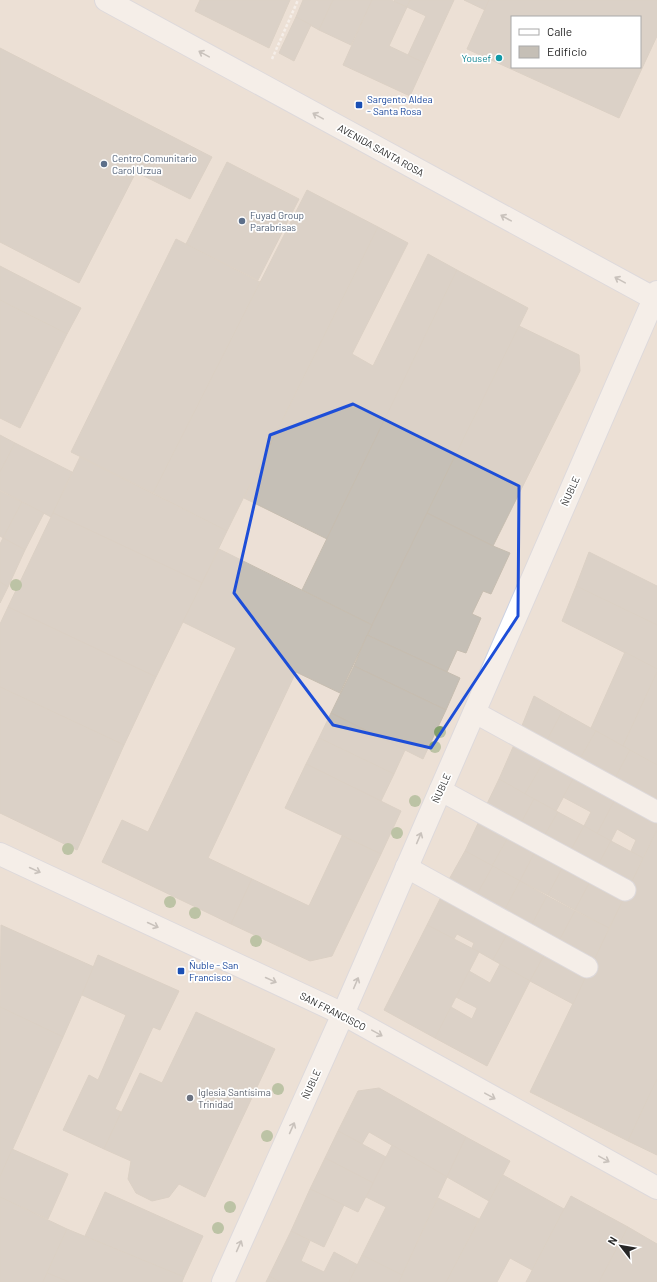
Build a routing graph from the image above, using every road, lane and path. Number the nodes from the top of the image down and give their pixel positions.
1 (106, 0) edge
2 (298, 0) edge
3 (277, 48) dead end
4 (656, 297) edge
5 (474, 712) junction
6 (440, 790) junction
7 (657, 812) edge
8 (0, 854) edge
9 (406, 867) junction
10 (625, 890) dead end
11 (587, 967) dead end
12 (342, 1014) junction
13 (657, 1188) edge
14 (223, 1282) edge

4 -> 1 main road, AVENIDA SANTA ROSA
2 - 3 path
4 - 5 main road, ÑUBLE
5 - 6 main road, ÑUBLE
5 - 7 street
9 -> 6 main road, ÑUBLE
6 - 10 street
8 -> 12 main road, SAN FRANCISCO
9 - 11 street
12 -> 9 main road, ÑUBLE
12 -> 13 main road, SAN FRANCISCO
14 -> 12 main road, ÑUBLE

